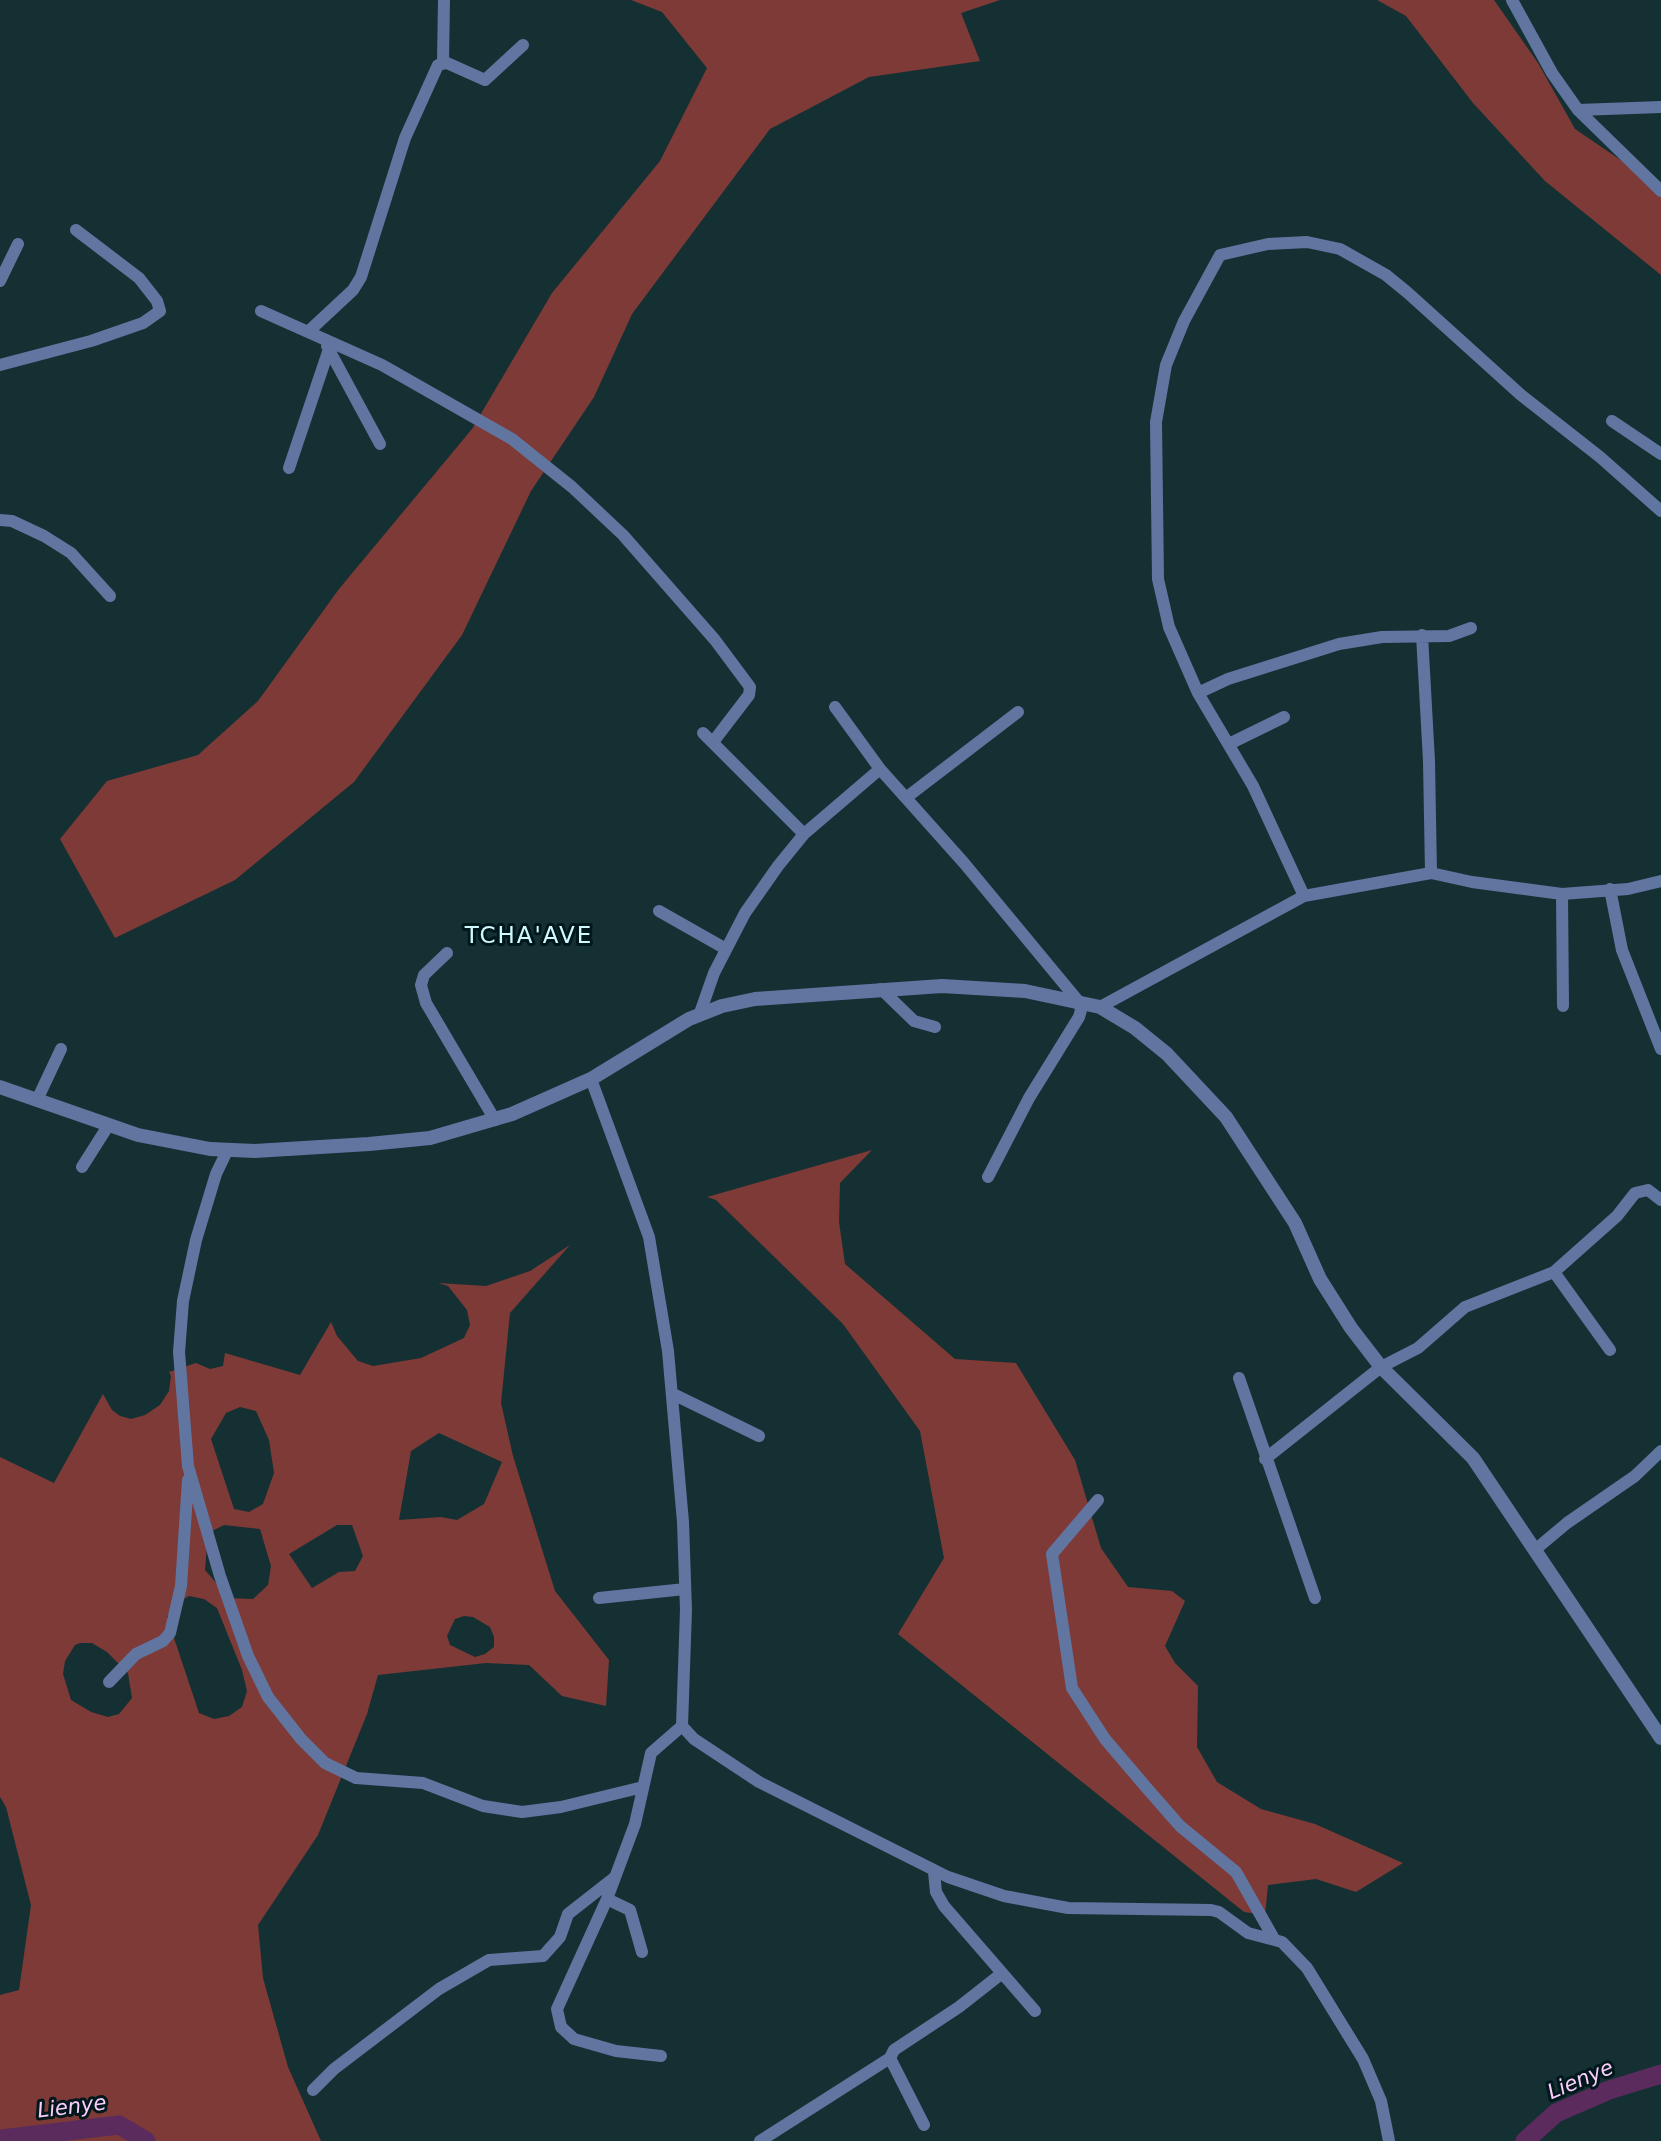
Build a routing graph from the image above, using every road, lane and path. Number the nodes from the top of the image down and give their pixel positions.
1 (444, 0) edge
2 (1511, 0) edge
3 (523, 45) dead end
4 (443, 62) junction
5 (1661, 107) edge
6 (1577, 110) junction
7 (1661, 191) edge
8 (76, 230) dead end
9 (18, 244) dead end
10 (0, 281) edge
11 (261, 310) dead end
12 (309, 331) junction
13 (326, 344) junction
14 (0, 365) edge
15 (1612, 421) dead end
16 (380, 444) dead end
17 (1661, 454) edge
18 (289, 468) dead end
19 (1661, 512) edge
20 (0, 520) edge
21 (110, 596) dead end
22 (1471, 628) dead end
23 (1422, 635) junction
24 (1198, 693) junction
25 (835, 707) dead end
26 (1018, 712) dead end
27 (1284, 717) dead end
28 (1229, 744) junction
29 (880, 769) junction
30 (907, 797) junction
31 (804, 834) junction
32 (1431, 873) junction
33 (1661, 881) edge
34 (1610, 889) junction
35 (1562, 894) junction
36 (1304, 896) junction
37 (659, 911) dead end
38 (726, 949) junction
39 (447, 953) dead end
40 (881, 989) junction
41 (1079, 1002) junction
42 (1563, 1006) dead end
43 (1100, 1007) junction
44 (700, 1013) junction
45 (935, 1027) dead end
46 (61, 1049) dead end
47 (1661, 1049) edge
48 (590, 1079) junction
49 (0, 1087) edge
50 (37, 1100) junction
51 (495, 1120) junction
52 (108, 1126) junction
53 (228, 1151) junction
54 (82, 1167) dead end
55 (988, 1177) dead end
56 (1661, 1200) edge
57 (1554, 1272) junction
58 (1610, 1350) dead end
59 (1381, 1367) junction
60 (1239, 1378) dead end
61 (673, 1394) junction
62 (759, 1436) dead end
63 (1661, 1451) edge
64 (1265, 1459) junction
65 (188, 1466) junction
66 (1098, 1500) dead end
67 (1536, 1549) junction
68 (685, 1589) junction
69 (598, 1598) dead end
70 (1315, 1598) dead end
71 (109, 1682) dead end
72 (682, 1726) junction
73 (1661, 1738) edge
74 (643, 1787) junction
75 (934, 1872) junction
76 (614, 1878) junction
77 (607, 1899) junction
78 (1273, 1937) junction
79 (642, 1952) dead end
80 (1001, 1974) junction
81 (1035, 2011) dead end
82 (661, 2056) dead end
83 (890, 2058) junction
84 (313, 2090) dead end
85 (923, 2125) dead end
86 (760, 2141) edge
87 (1389, 2141) edge

1 - 4 street
2 - 6 street
3 - 4 street
4 - 12 street
5 - 6 street
6 - 7 street
8 - 14 street
9 - 10 street
11 - 12 street
12 - 13 street
13 - 16 street
13 - 18 street
13 - 31 street
15 - 17 street
19 - 24 street
20 - 21 street
22 - 23 street
23 - 24 street
23 - 32 street
24 - 28 street
25 - 29 street
26 - 30 street
27 - 28 street
28 - 36 street
29 - 30 street
29 - 31 street
30 - 41 street
31 - 38 street
32 - 35 street
32 - 36 street
33 - 34 street
34 - 35 street
34 - 47 street
35 - 42 street
36 - 43 street
37 - 38 street
38 - 44 street
39 - 51 street
40 - 41 street
40 - 44 street
40 - 45 street
41 - 43 street
41 - 55 street
43 - 59 street
44 - 48 street
46 - 50 street
48 - 51 street
48 - 61 street
49 - 50 street
50 - 52 street
51 - 53 street
52 - 53 street
52 - 54 street
53 - 65 street
56 - 57 street
57 - 58 street
57 - 59 street
59 - 64 street
59 - 67 street
60 - 64 street
61 - 62 street
61 - 68 street
63 - 67 street
64 - 70 street
65 - 71 street
65 - 74 street
66 - 78 street
67 - 73 street
68 - 69 street
68 - 72 street
72 - 74 street
72 - 75 street
74 - 76 street
75 - 78 street
75 - 80 street
76 - 77 street
76 - 84 street
77 - 79 street
77 - 82 street
78 - 87 street
80 - 81 street
80 - 83 street
83 - 85 street
83 - 86 street

